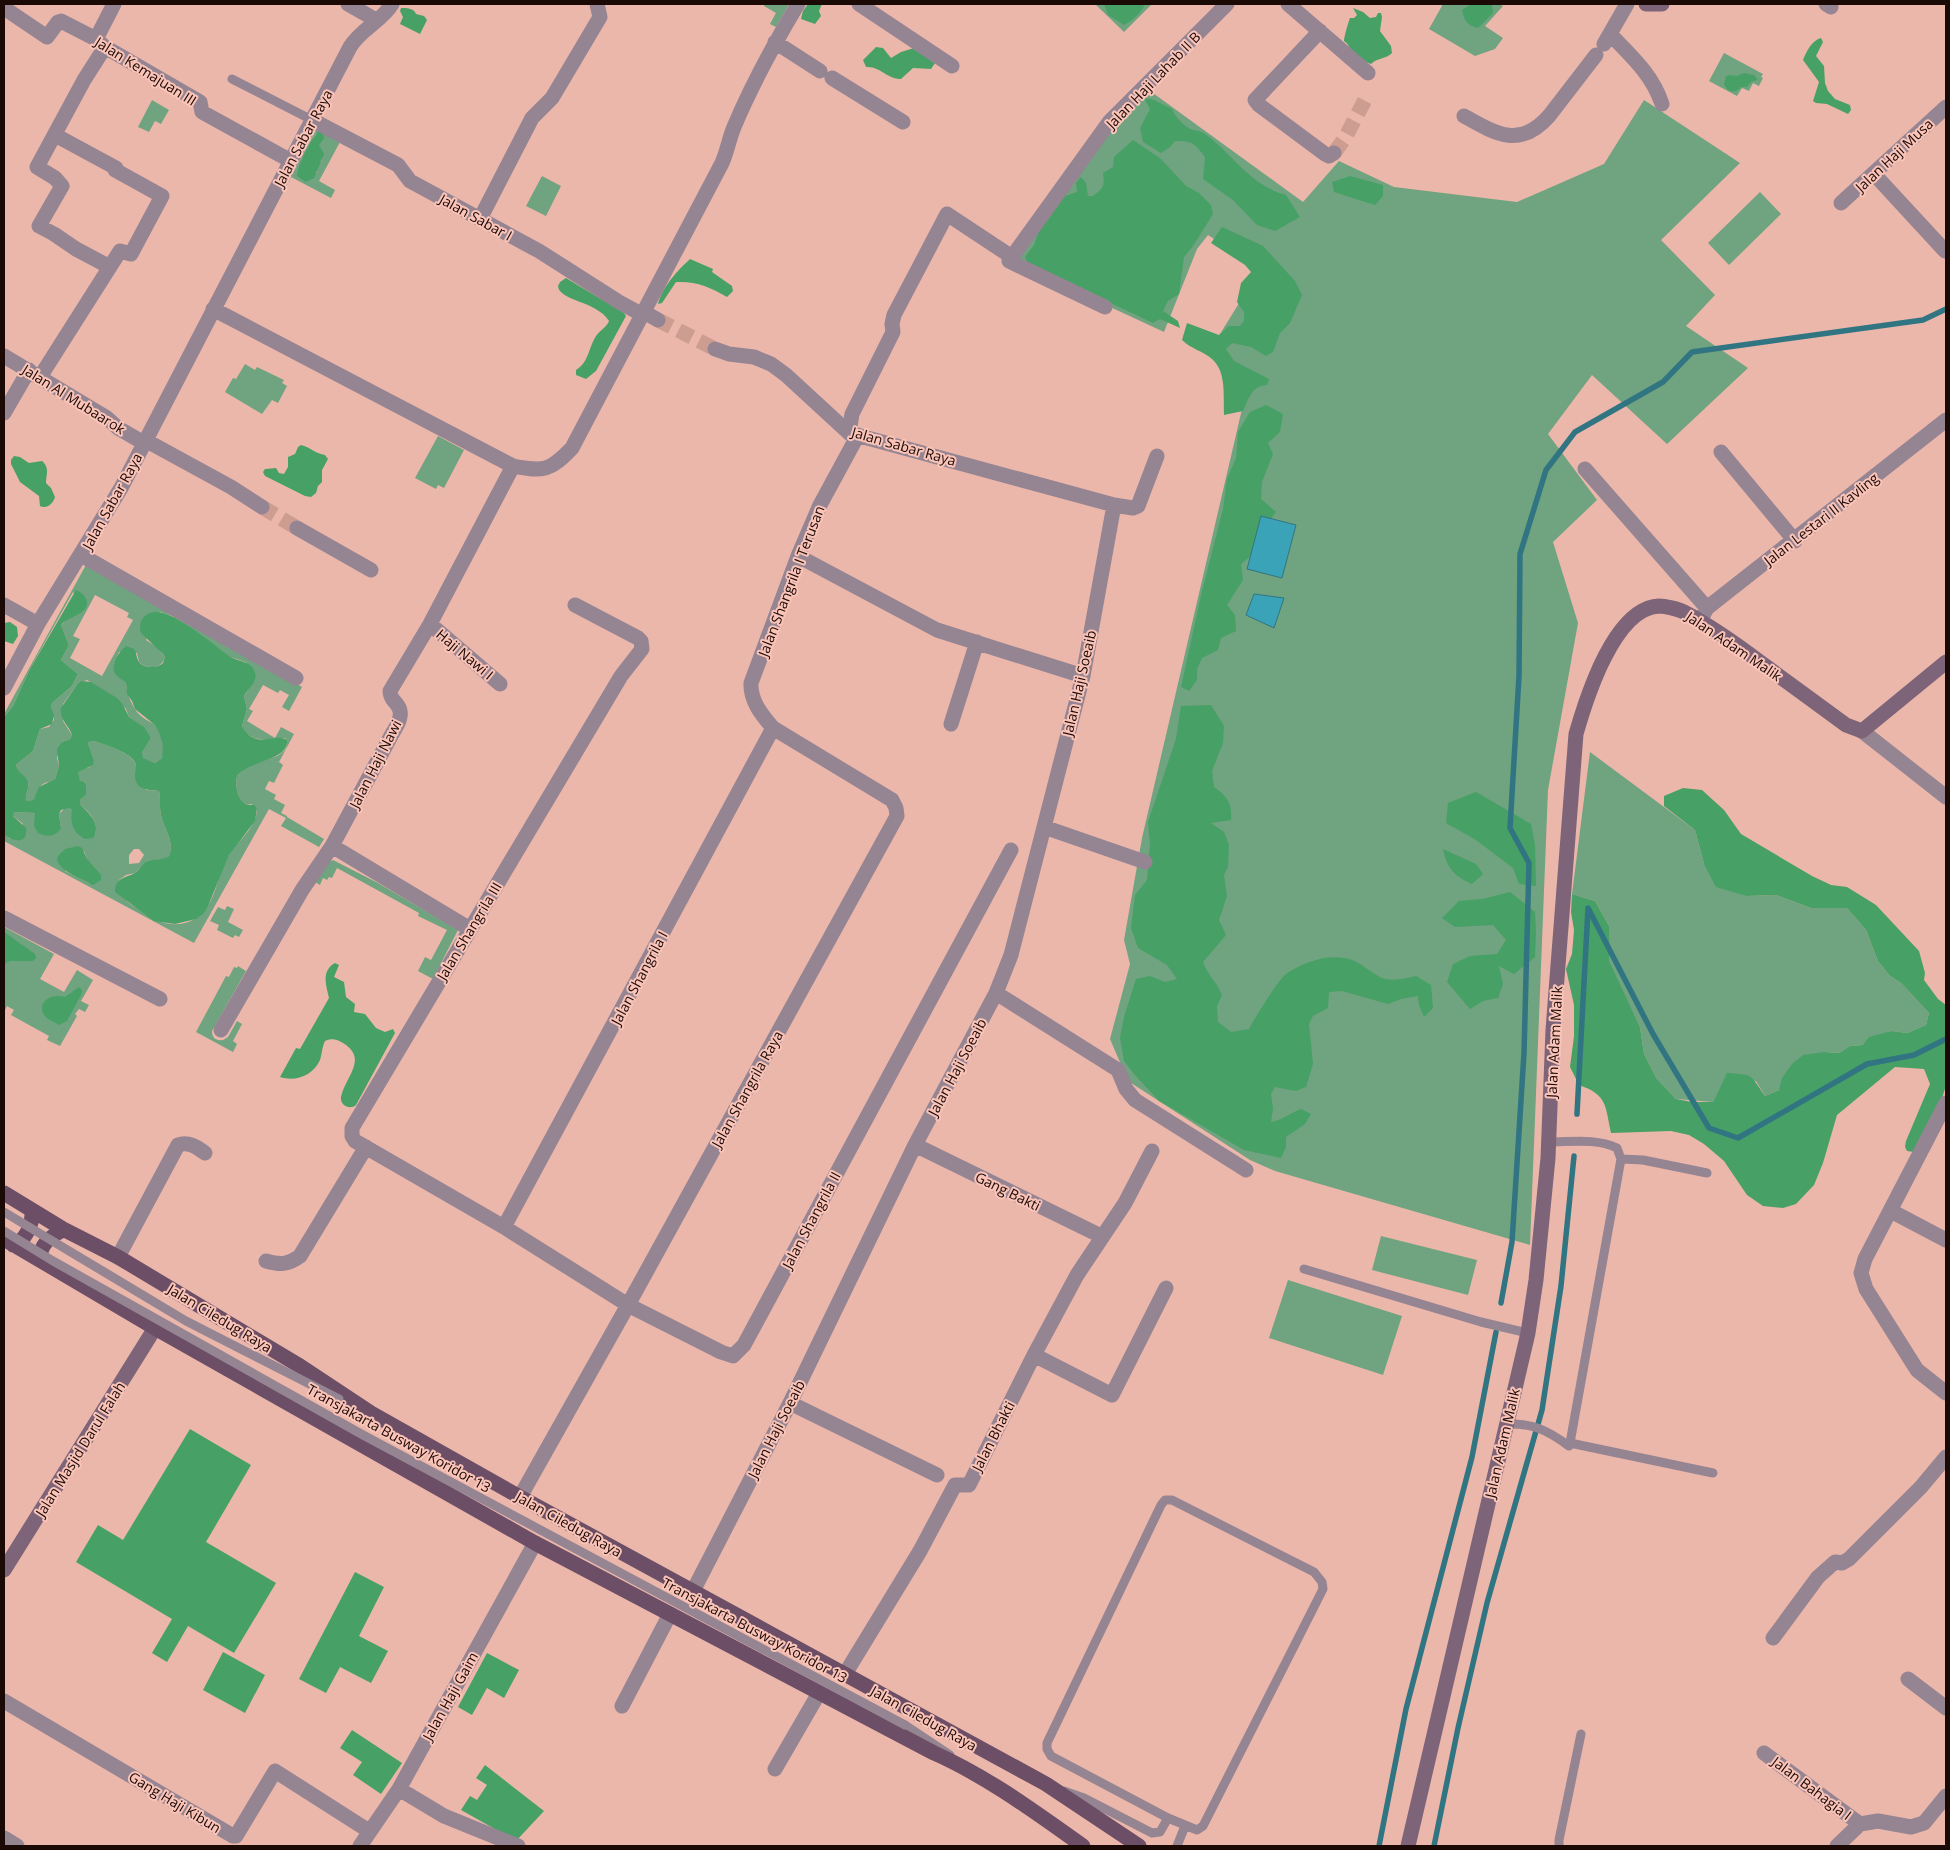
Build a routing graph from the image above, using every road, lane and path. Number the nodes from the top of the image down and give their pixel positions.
1 (114, 4) edge
2 (348, 4) edge
3 (392, 4) edge
4 (597, 4) edge
5 (798, 4) edge
6 (859, 4) edge
7 (1227, 4) edge
8 (1288, 4) edge
9 (1627, 4) edge
10 (1646, 4) edge
11 (1662, 4) edge
12 (4, 10) edge
13 (376, 20) junction
14 (1320, 31) junction
15 (775, 42) junction
16 (101, 43) junction
17 (1603, 45) junction
18 (952, 66) dead end
19 (1368, 73) dead end
20 (232, 79) dead end
21 (1662, 104) dead end
22 (1946, 107) edge
23 (1464, 116) dead end
24 (312, 120) junction
25 (903, 122) dead end
26 (54, 135) junction
27 (1328, 153) dead end
28 (291, 161) junction
29 (1874, 174) junction
30 (1841, 203) dead end
31 (480, 219) junction
32 (1945, 251) edge
33 (1010, 259) junction
34 (110, 267) junction
35 (1105, 306) dead end
36 (213, 309) junction
37 (643, 313) junction
38 (658, 320) tunnel mouth
39 (715, 349) tunnel mouth
40 (4, 356) edge
41 (34, 374) junction
42 (4, 413) edge
43 (1946, 420) edge
44 (853, 434) junction
45 (145, 441) junction
46 (1721, 452) dead end
47 (1157, 456) dead end
48 (513, 466) junction
49 (1585, 470) dead end
50 (1114, 505) junction
51 (262, 507) tunnel mouth
52 (297, 528) tunnel mouth
53 (1795, 540) junction
54 (81, 555) junction
55 (798, 556) junction
56 (371, 570) dead end
57 (4, 605) edge
58 (575, 605) dead end
59 (1704, 615) junction
60 (38, 624) junction
61 (430, 624) junction
62 (977, 642) junction
63 (1946, 662) edge
64 (1083, 676) junction
65 (296, 678) dead end
66 (500, 684) dead end
67 (4, 688) edge
68 (951, 724) dead end
69 (773, 728) junction
70 (1862, 731) junction
71 (1946, 797) edge
72 (1044, 827) junction
73 (332, 846) junction
74 (1011, 850) dead end
75 (1145, 862) dead end
76 (4, 918) edge
77 (470, 930) junction
78 (996, 993) junction
79 (160, 999) dead end
80 (221, 1030) dead end
81 (1946, 1103) edge
82 (1549, 1142) junction
83 (915, 1145) junction
84 (366, 1147) junction
85 (1152, 1151) dead end
86 (205, 1153) dead end
87 (1621, 1159) junction
88 (1246, 1170) dead end
89 (1707, 1172) dead end
90 (4, 1193) edge
91 (32, 1210) junction
92 (1891, 1211) junction
93 (4, 1212) edge
94 (504, 1227) junction
95 (63, 1229) junction
96 (4, 1231) edge
97 (1101, 1236) junction
98 (1946, 1240) edge
99 (9, 1242) edge
100 (118, 1258) junction
101 (41, 1260) junction
102 (266, 1261) dead end
103 (1304, 1269) dead end
104 (1166, 1288) dead end
105 (628, 1305) junction
106 (156, 1328) junction
107 (1528, 1333) junction
108 (1034, 1356) junction
109 (1946, 1393) edge
110 (790, 1403) junction
111 (371, 1412) junction
112 (1513, 1424) junction
113 (1570, 1443) junction
114 (1946, 1457) edge
115 (1714, 1473) dead end
116 (937, 1475) dead end
117 (520, 1497) junction
118 (535, 1543) junction
119 (4, 1570) edge
120 (692, 1591) junction
121 (670, 1614) junction
122 (1773, 1638) dead end
123 (845, 1674) junction
124 (1908, 1679) dead end
125 (819, 1693) junction
126 (4, 1701) edge
127 (622, 1706) dead end
128 (1946, 1708) edge
129 (1581, 1734) dead end
130 (1764, 1753) dead end
131 (966, 1767) junction
132 (775, 1769) dead end
133 (1046, 1784) junction
134 (399, 1789) junction
135 (1946, 1796) edge
136 (1168, 1818) junction
137 (1860, 1824) junction
138 (1185, 1826) junction
139 (369, 1831) junction
140 (4, 1838) edge
141 (17, 1846) edge
142 (360, 1846) edge
143 (518, 1846) edge
144 (1083, 1846) edge
145 (1139, 1846) edge
146 (1177, 1846) edge
147 (1408, 1846) edge
148 (1559, 1846) edge
149 (1837, 1846) edge

1 - 16 street
2 - 13 street
3 - 13 street, Jalan Sabar Raya
4 - 31 street
5 - 15 street
6 - 18 street
7 - 33 street, Jalan Haji Lahab II B
8 - 14 street
9 - 17 street
10 - 11 street
12 - 16 street, Jalan Kemajuan III
13 - 24 street, Jalan Sabar Raya
14 - 19 street
14 - 27 street
15 - 25 street
15 - 37 street
16 - 26 street
16 - 28 street, Jalan Kemajuan III
17 - 21 street
17 - 23 street
20 - 24 lane
22 - 29 street, Jalan Haji Musa
24 - 28 street, Jalan Sabar Raya
24 - 31 street, Jalan Sabar I
26 - 34 street
26 - 34 street
28 - 36 street, Jalan Sabar Raya
29 - 30 street, Jalan Haji Musa
29 - 32 street
31 - 37 street, Jalan Sabar I
33 - 35 street
33 - 44 street
34 - 41 street
36 - 45 street, Jalan Sabar Raya
36 - 48 street
37 - 38 street
37 - 48 street
39 - 44 street, Jalan Sabar Raya
40 - 41 street, Jalan Al Mubaarok
41 - 42 street
41 - 45 street, Jalan Al Mubaarok
43 - 53 street, Jalan Lestari II Kavling
44 - 50 street, Jalan Sabar Raya
44 - 55 street, Jalan Shangrila I Terusan
45 - 51 street, Jalan Al Mubaarok
45 - 54 street, Jalan Sabar Raya
46 - 53 street
47 - 50 street, Jalan Sabar Raya
48 - 61 street, Jalan Haji Nawi
49 - 59 street
50 - 64 street, Jalan Haji Soeaib
52 - 56 street
53 - 59 street, Jalan Lestari II Kavling
54 - 60 street, Jalan Sabar Raya
54 - 65 street
55 - 62 street
55 - 69 street, Jalan Shangrila I Terusan
57 - 60 street
58 - 77 street, Jalan Shangrila III
59 - 70 street, Jalan Adam Malik
59 - 82 street, Jalan Adam Malik
60 - 67 street, Jalan Sabar Raya
61 - 66 street, Haji Nawi I
61 - 73 street, Jalan Haji Nawi
62 - 64 street
62 - 68 street
63 - 70 street
64 - 72 street, Jalan Haji Soeaib
69 - 94 street, Jalan Shangrila I
69 - 105 street, Jalan Shangrila Raya
70 - 71 street
72 - 75 street
72 - 78 street, Jalan Haji Soeaib
73 - 77 street
73 - 80 street, Jalan Haji Nawi
74 - 105 street, Jalan Shangrila II
76 - 79 street
77 - 84 street, Jalan Shangrila III
78 - 83 street, Jalan Haji Soeaib
78 - 88 street
81 - 92 street
82 - 87 lane
82 - 107 street, Jalan Adam Malik
83 - 97 street, Gang Bakti
83 - 110 street, Jalan Haji Soeaib
84 - 94 street, Jalan Shangrila III
84 - 102 street
85 - 97 street, Jalan Bhakti
86 - 100 street
87 - 89 lane
87 - 113 lane
90 - 91 main road, Jalan Ciledug Raya
91 - 95 main road, Jalan Ciledug Raya
91 - 99 main road
92 - 98 street
92 - 109 street
93 - 111 lane, Transjakarta Busway Koridor 13, bridge
94 - 105 street, Jalan Shangrila II
95 - 100 main road, Jalan Ciledug Raya
95 - 101 main road
96 - 131 lane, Transjakarta Busway Koridor 13, bridge
97 - 108 street, Jalan Bhakti
99 - 101 main road, Jalan Ciledug Raya
100 - 111 main road, Jalan Ciledug Raya
101 - 106 main road, Jalan Ciledug Raya
103 - 107 lane
104 - 108 street
105 - 117 street, Jalan Shangrila Raya
106 - 118 main road, Jalan Ciledug Raya
106 - 119 street, Jalan Masjid Darul Falah
107 - 112 street, Jalan Adam Malik
108 - 123 street, Jalan Bhakti
110 - 116 street
110 - 120 street, Jalan Haji Soeaib
111 - 117 main road, Jalan Ciledug Raya
112 - 113 lane
112 - 147 street, Jalan Adam Malik
113 - 115 lane
114 - 122 street
117 - 120 main road, Jalan Ciledug Raya
118 - 121 main road, Jalan Ciledug Raya
118 - 134 street, Jalan Haji Gaim
120 - 123 main road, Jalan Ciledug Raya
121 - 125 main road, Jalan Ciledug Raya
121 - 127 street
123 - 133 main road, Jalan Ciledug Raya
124 - 128 street
125 - 131 main road, Jalan Ciledug Raya
125 - 132 street
126 - 139 street, Gang Haji Kibun
129 - 148 lane
130 - 137 street, Jalan Bahagia I
131 - 144 main road, Jalan Ciledug Raya
133 - 136 lane
133 - 145 main road, Jalan Ciledug Raya
134 - 139 street, Jalan Haji Gaim
134 - 143 street
135 - 137 street
136 - 138 lane
136 - 138 lane
137 - 149 street
138 - 146 lane
139 - 142 street, Jalan Haji Gaim
140 - 141 street

